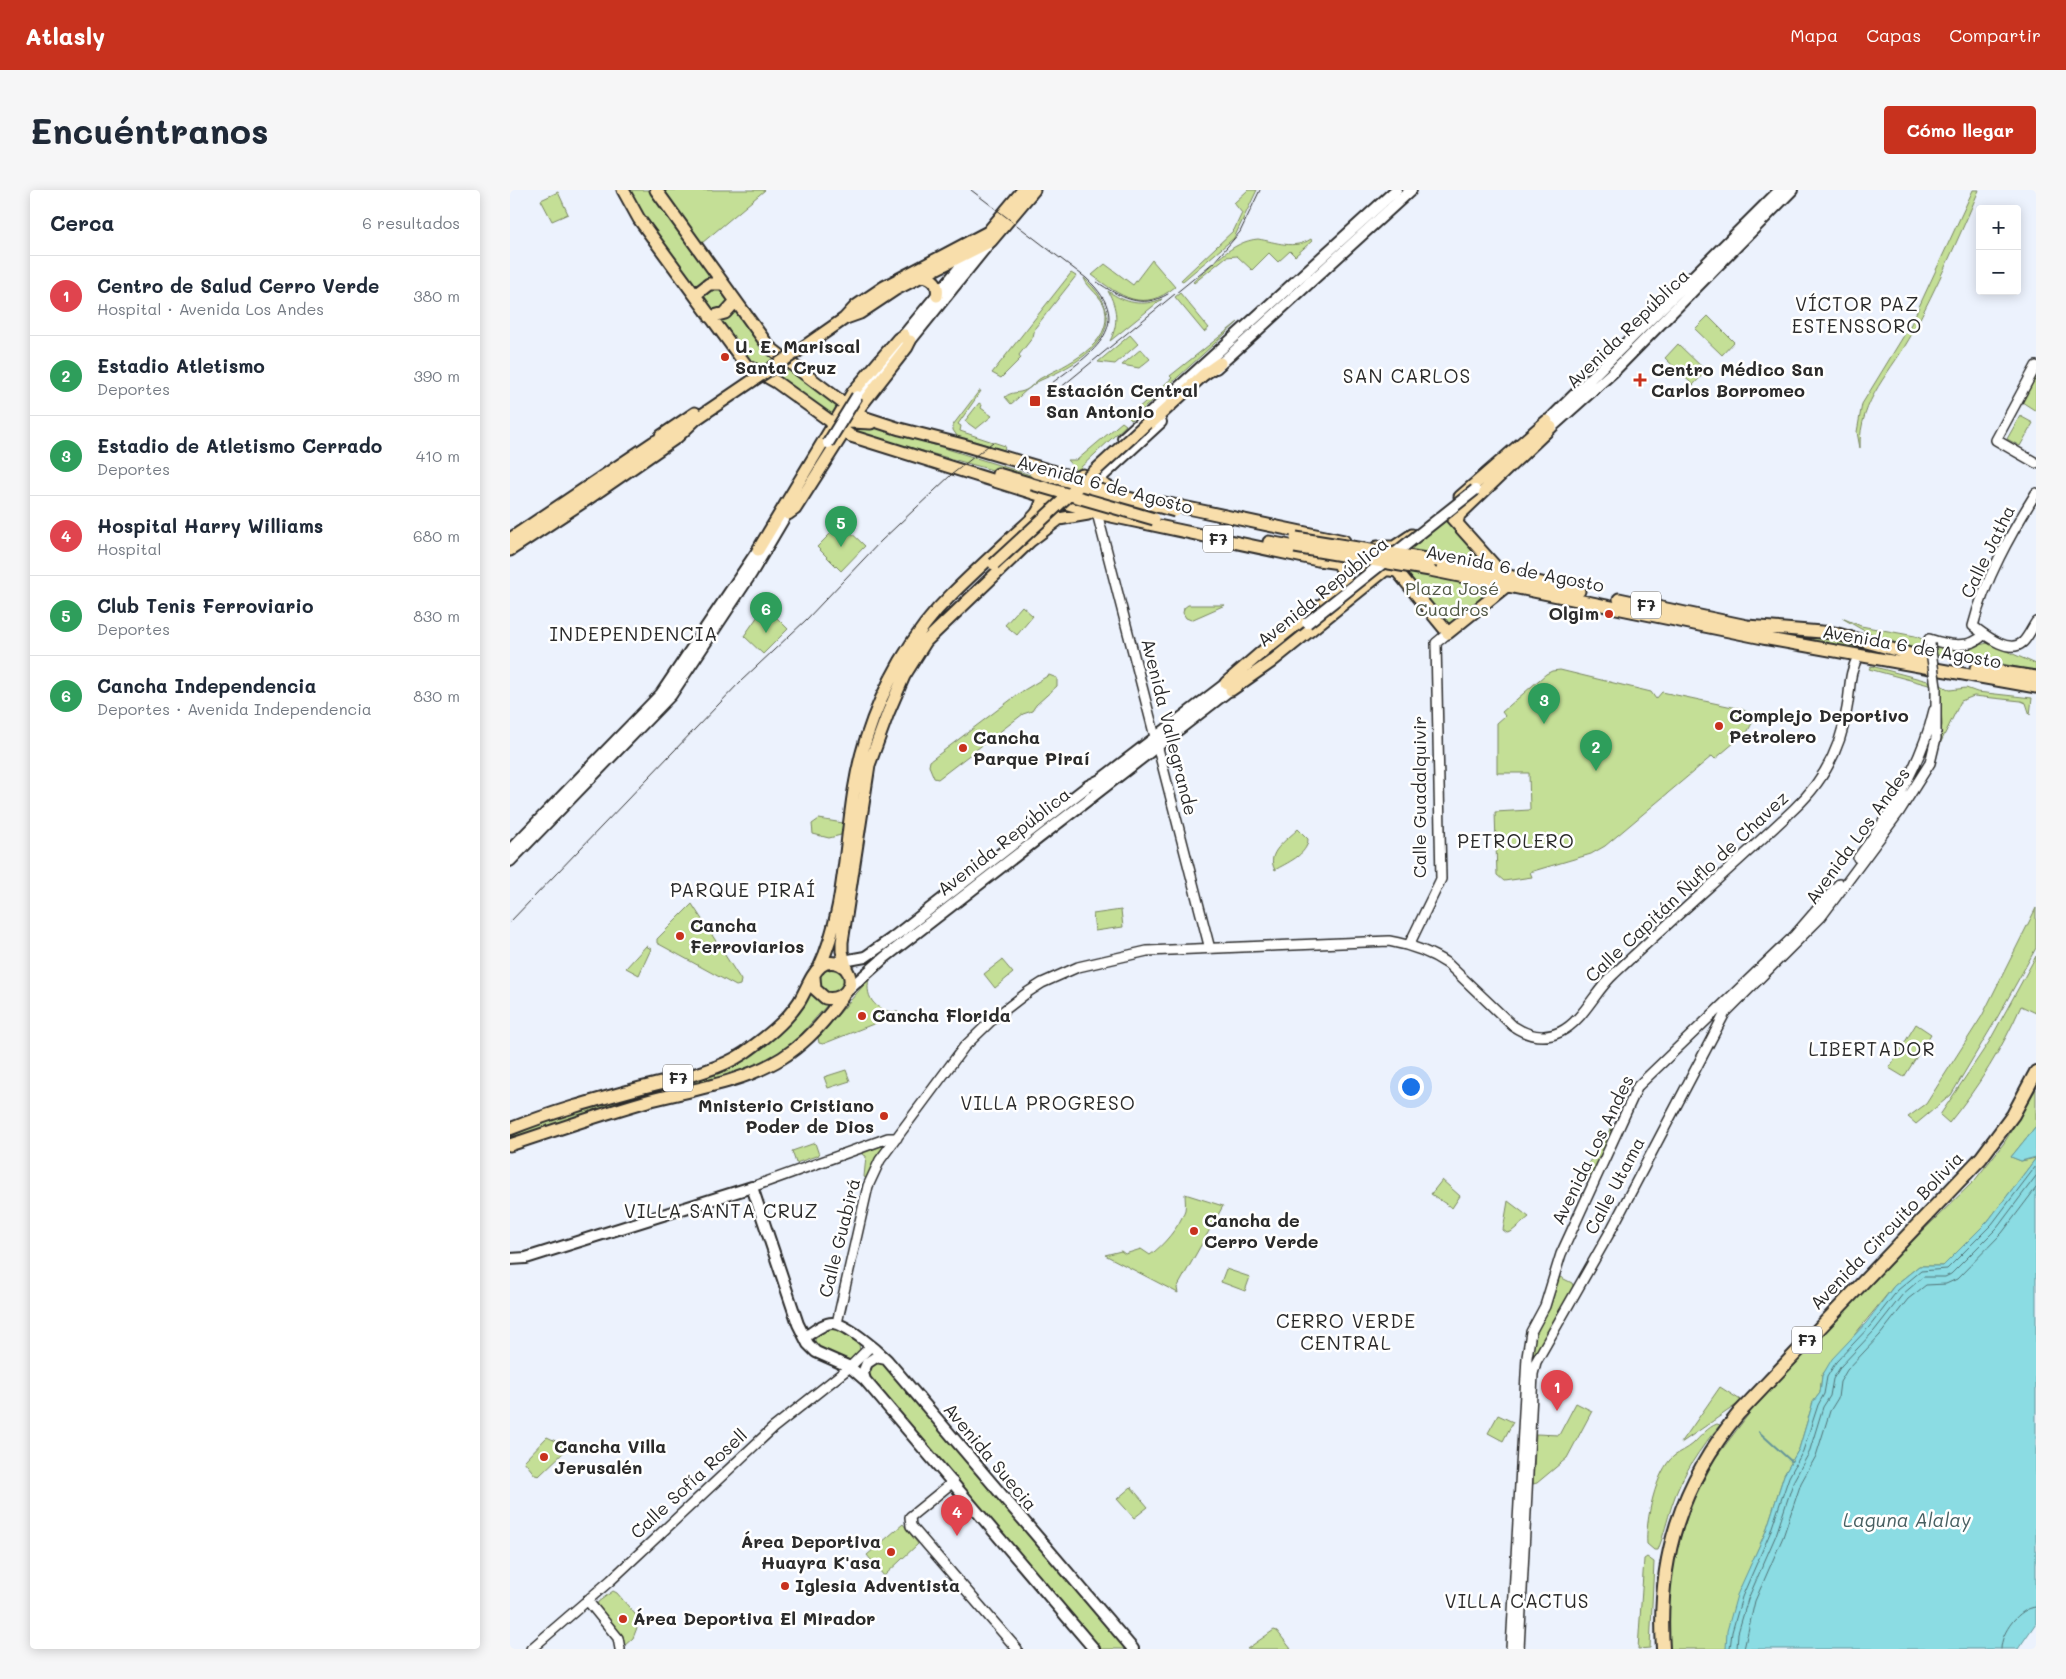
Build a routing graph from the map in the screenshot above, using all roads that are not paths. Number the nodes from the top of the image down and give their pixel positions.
1 (623, 190) edge
2 (656, 190) edge
3 (1024, 190) edge
4 (1034, 190) edge
5 (1396, 190) edge
6 (1411, 190) edge
7 (1780, 190) edge
8 (1792, 190) edge
9 (989, 237) junction
10 (974, 250) junction
11 (924, 276) junction
12 (723, 284) junction
13 (695, 295) junction
14 (937, 296) junction
15 (736, 301) junction
16 (858, 310) junction
17 (710, 317) junction
18 (905, 340) junction
19 (779, 356) junction
20 (1217, 360) junction
21 (790, 364) junction
22 (2036, 366) edge
23 (757, 372) junction
24 (769, 378) junction
25 (845, 405) junction
26 (856, 412) junction
27 (696, 419) junction
28 (878, 422) junction
29 (833, 424) junction
30 (1549, 424) junction
31 (844, 432) junction
32 (677, 437) junction
33 (935, 439) junction
34 (654, 442) junction
35 (904, 452) junction
36 (2036, 463) edge
37 (1052, 471) junction
38 (1082, 475) junction
39 (1097, 481) junction
40 (2036, 494) edge
41 (1042, 496) junction
42 (794, 499) junction
43 (1443, 511) junction
44 (788, 514) junction
45 (1097, 514) junction
46 (1457, 523) junction
47 (510, 539) edge
48 (1296, 542) junction
49 (1399, 544) junction
50 (1383, 548) junction
51 (510, 550) edge
52 (758, 550) junction
53 (1340, 564) junction
54 (1434, 565) junction
55 (1393, 570) junction
56 (1502, 574) junction
57 (1509, 584) junction
58 (2036, 622) edge
59 (1448, 633) junction
60 (1984, 634) junction
61 (922, 638) junction
62 (1860, 656) junction
63 (2036, 677) edge
64 (1228, 687) junction
65 (2036, 687) edge
66 (1936, 702) junction
67 (1156, 741) junction
68 (510, 850) edge
69 (510, 861) edge
70 (1408, 945) junction
71 (1210, 949) junction
72 (845, 966) junction
73 (816, 972) junction
74 (845, 993) junction
75 (1725, 1008) junction
76 (2036, 1072) edge
77 (510, 1129) edge
78 (897, 1138) junction
79 (510, 1145) edge
80 (752, 1188) junction
81 (510, 1259) edge
82 (836, 1324) junction
83 (804, 1337) junction
84 (871, 1346) junction
85 (887, 1360) junction
86 (850, 1367) junction
87 (865, 1380) junction
88 (953, 1482) junction
89 (587, 1600) junction
90 (531, 1649) edge
91 (620, 1649) edge
92 (1017, 1649) edge
93 (1094, 1649) edge
94 (1133, 1649) edge
95 (1511, 1649) edge
96 (1519, 1649) edge
97 (1663, 1649) edge

1 - 13 main road, Avenida 6 de Agosto
2 - 12 main road, Avenida 6 de Agosto
3 - 9 main road
4 - 9 main road
5 - 20 main road
6 - 20 main road
7 - 30 main road, Avenida República
8 - 30 main road, Avenida República
9 - 10 main road
9 - 16 main road
9 - 18 main road
10 - 11 main road
10 - 14 main road
11 - 14 main road
11 - 16 main road
12 - 13 main road
12 - 15 main road, Avenida 6 de Agosto
13 - 17 main road, Avenida 6 de Agosto
14 - 18 main road
15 - 17 main road
15 - 19 main road, Avenida 6 de Agosto
16 - 19 main road
16 - 21 main road
16 - 27 main road, bridge
17 - 23 main road, Avenida 6 de Agosto
18 - 25 main road
18 - 26 main road
18 - 42 main road, bridge
19 - 21 main road, Avenida 6 de Agosto
20 - 38 main road
20 - 39 main road
20 - 61 main road, bridge
21 - 25 main road, Avenida 6 de Agosto
22 - 36 street
23 - 24 main road, Avenida 6 de Agosto
23 - 34 main road
24 - 29 main road, Avenida 6 de Agosto
24 - 32 main road
25 - 26 main road, Avenida 6 de Agosto
25 - 29 main road
26 - 28 main road, Avenida 6 de Agosto
27 - 32 main road
27 - 34 main road
28 - 29 main road
28 - 33 main road, Avenida 6 de Agosto
29 - 31 main road, Avenida 6 de Agosto
29 - 52 main road
30 - 43 main road, Avenida República
30 - 46 main road
30 - 64 main road, Avenida República, bridge
31 - 35 main road, Avenida 6 de Agosto
31 - 44 main road
32 - 51 main road
33 - 37 main road, Avenida 6 de Agosto
33 - 48 main road, Avenida 6 de Agosto, bridge
34 - 47 main road
35 - 41 main road, Avenida 6 de Agosto
35 - 48 main road, Avenida 6 de Agosto, bridge
37 - 38 main road, Avenida 6 de Agosto / F7
37 - 41 main road
38 - 39 main road, Avenida 6 de Agosto / F7
39 - 41 main road
39 - 50 main road, Avenida 6 de Agosto / F7
40 - 60 street, Calle Jatha
41 - 45 main road, Avenida 6 de Agosto / F7
41 - 61 main road
42 - 44 main road
42 - 52 main road
43 - 46 main road
43 - 49 main road, Avenida República / F7
44 - 69 main road
45 - 53 main road, Avenida 6 de Agosto / F7
45 - 61 main road
45 - 67 street, Avenida Vallegrande
46 - 56 main road
48 - 54 main road, Avenida 6 de Agosto, bridge
49 - 50 main road, Avenida 6 de Agosto / F7
49 - 55 main road
50 - 55 main road
52 - 68 main road
53 - 55 main road, Avenida 6 de Agosto
53 - 64 main road, F7
54 - 56 main road, Avenida 6 de Agosto
54 - 57 main road, Avenida 6 de Agosto
55 - 59 main road
55 - 64 main road, F7
56 - 63 main road, Avenida 6 de Agosto / F7
57 - 59 main road
57 - 62 main road, Avenida 6 de Agosto / F7
58 - 60 street
59 - 70 street, Calle Guadalquivir
60 - 66 street, Avenida Los Andes, bridge
61 - 72 main road
61 - 73 main road
62 - 65 main road, Avenida 6 de Agosto / F7
62 - 70 street, Calle Capitán Ñuflo de Chavez
64 - 67 main road, Avenida República / F7
66 - 75 street, Avenida Los Andes
66 - 75 street, Avenida Los Andes
67 - 71 street, Avenida Vallegrande
67 - 72 main road, Avenida República / F7
67 - 74 main road, Avenida República / F7
70 - 71 street, Calle Capitán Ñuflo de Chavez
71 - 78 street, Calle Capitán Ñuflo de Chavez
72 - 73 main road
72 - 74 main road
73 - 74 main road
73 - 77 main road, F7
74 - 79 main road, F7
75 - 95 street, Avenida Los Andes
75 - 96 street, Calle Utama
76 - 97 highway, Avenida Circuito Bolivia / F7
78 - 80 street
78 - 82 street, Calle Guabirá
80 - 81 main road
80 - 83 main road
82 - 83 main road
82 - 84 main road, Avenida Suecia
83 - 86 main road
84 - 85 main road, Avenida Suecia
84 - 86 street, Calle Sofía Rosell
85 - 87 main road
85 - 94 main road, Avenida Suecia
86 - 87 main road
86 - 89 street, Calle Sofía Rosell
87 - 88 main road
88 - 92 street
88 - 93 main road
89 - 90 street, Calle Sofía Rosell
89 - 91 street

